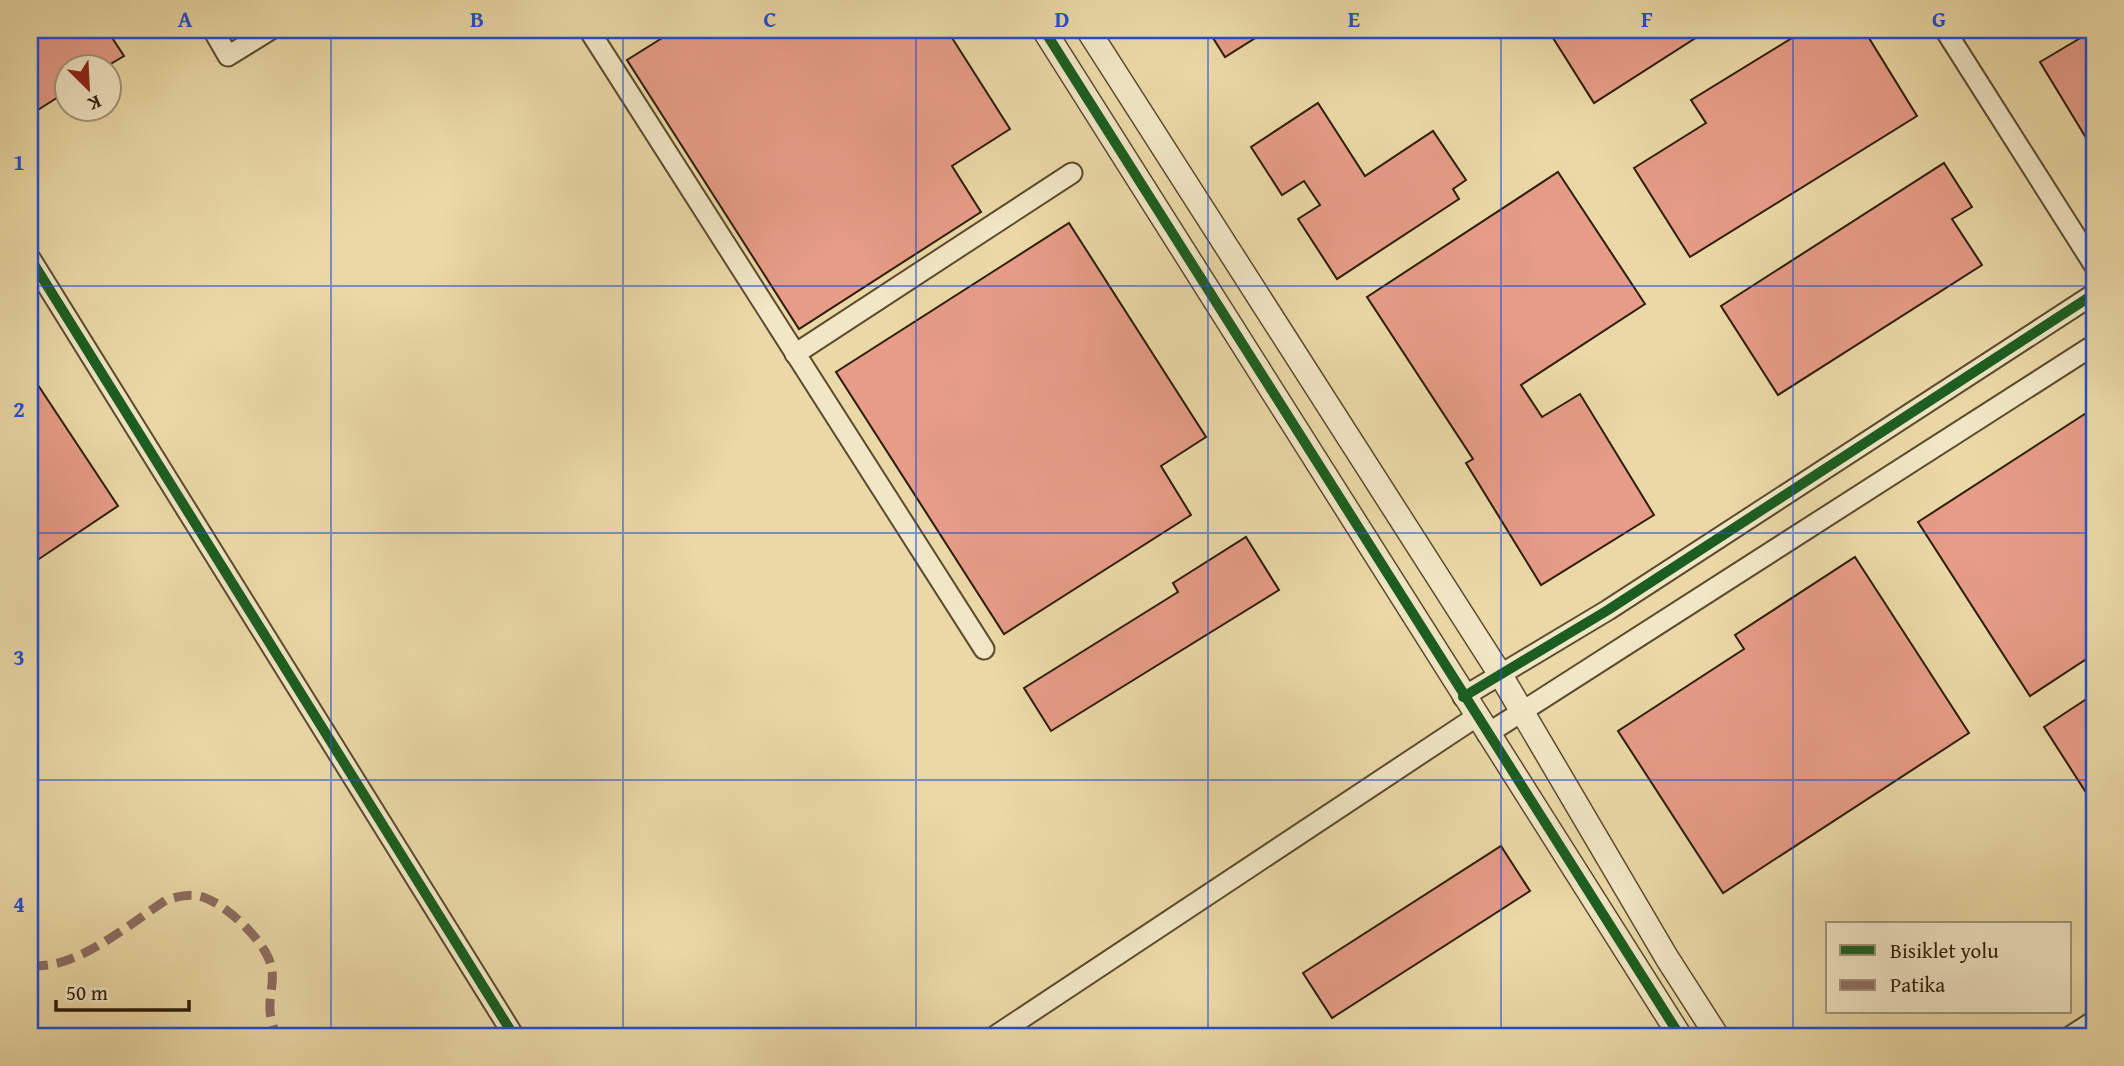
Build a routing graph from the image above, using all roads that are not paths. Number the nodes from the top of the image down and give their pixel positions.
1 (213, 30) edge
2 (270, 30) edge
3 (589, 30) edge
4 (1044, 30) edge
5 (1088, 30) edge
6 (1945, 30) edge
7 (1072, 173) dead end
8 (1216, 229) junction
9 (1185, 249) junction
10 (30, 258) edge
11 (2094, 265) edge
12 (2094, 294) edge
13 (2094, 345) edge
14 (795, 354) junction
15 (984, 649) dead end
16 (1500, 674) junction
17 (1463, 697) junction
18 (1522, 712) junction
19 (1481, 726) junction
20 (2094, 1021) edge
21 (514, 1036) edge
22 (995, 1036) edge
23 (1680, 1036) edge
24 (1717, 1036) edge
25 (2071, 1036) edge

1 - 2 street
3 - 14 street
4 - 9 street
5 - 8 street
6 - 11 street
7 - 14 street
8 - 9 street
8 - 16 street
9 - 17 street
10 - 21 street
12 - 16 street
13 - 18 street
14 - 15 street
16 - 17 street
16 - 18 street
17 - 19 street
18 - 19 street
18 - 24 street
19 - 22 street
19 - 23 street
20 - 25 street

